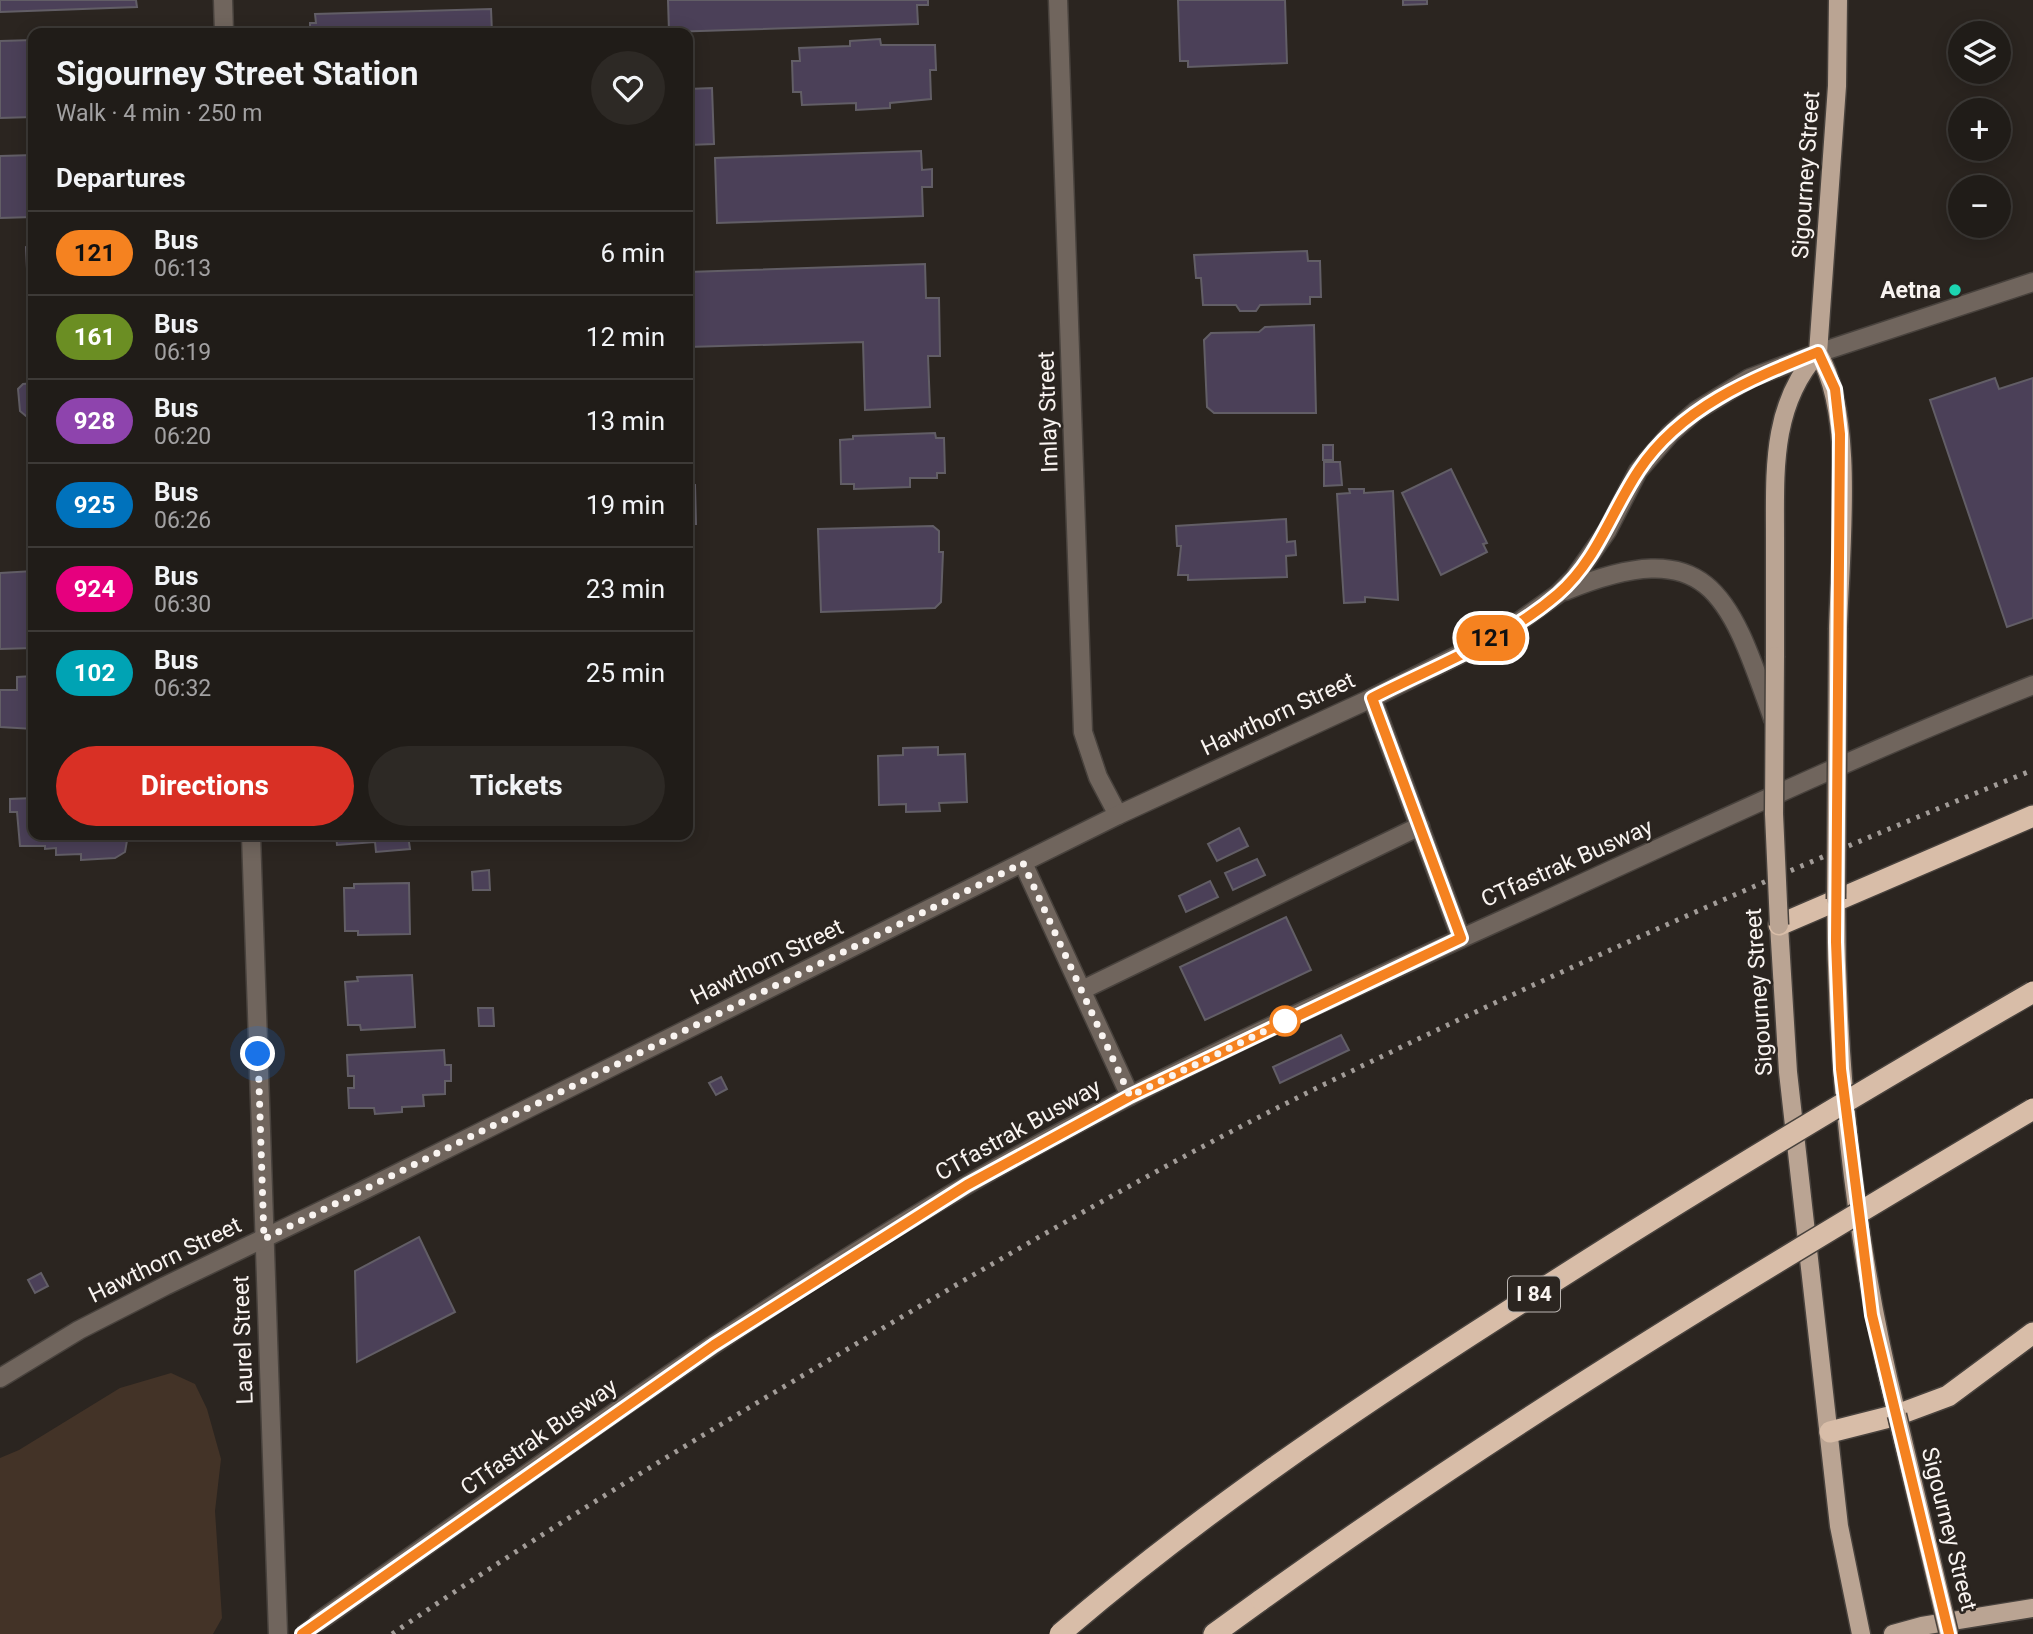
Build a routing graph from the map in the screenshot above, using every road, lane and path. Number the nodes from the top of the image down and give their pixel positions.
1 (223, 0) edge
2 (1058, 0) edge
3 (1838, 0) edge
4 (224, 28) edge
5 (2033, 282) edge
6 (1818, 352) junction
7 (1558, 594) junction
8 (2033, 685) edge
9 (1372, 698) junction
10 (1774, 720) junction
11 (1118, 815) junction
12 (2033, 816) edge
13 (1420, 826) junction
14 (251, 840) edge
15 (1023, 863) junction
16 (1836, 899) junction
17 (1779, 925) junction
18 (1461, 938) junction
19 (1082, 990) junction
20 (2033, 992) edge
21 (1130, 1096) junction
22 (2033, 1110) edge
23 (264, 1239) junction
24 (2033, 1333) edge
25 (0, 1378) edge
26 (1897, 1415) junction
27 (1830, 1432) junction
28 (1261, 1600) junction
29 (2033, 1608) edge
30 (318, 1622) tunnel mouth
31 (278, 1634) edge
32 (1060, 1634) edge
33 (1214, 1634) edge
34 (1239, 1634) edge
35 (1861, 1634) edge
36 (1893, 1634) edge
37 (1949, 1634) edge

1 - 4 street
2 - 11 street, Imlay Street
3 - 6 main road, Sigourney Street
5 - 6 street, Hawthorn Street
6 - 7 street, Hawthorn Street
6 - 10 main road, Sigourney Street, bridge
6 - 16 main road, Sigourney Street, bridge
7 - 9 street, Hawthorn Street
7 - 10 street, Hawthorn Street
8 - 18 street, CTfastrak Busway
9 - 11 street, Hawthorn Street
9 - 13 street
10 - 17 main road, Sigourney Street, bridge
11 - 15 street, Hawthorn Street
12 - 16 highway
13 - 18 street
13 - 19 street
14 - 23 street, Laurel Street
15 - 19 street
15 - 23 street, Hawthorn Street
16 - 17 highway
16 - 26 main road, Sigourney Street, bridge
17 - 27 main road, Sigourney Street, bridge
18 - 21 street, CTfastrak Busway
19 - 21 street
20 - 32 highway, I 84, bridge
21 - 30 street, CTfastrak Busway
22 - 28 highway, bridge
23 - 25 street, Hawthorn Street
23 - 31 street, Laurel Street
24 - 26 highway
26 - 27 highway
26 - 37 main road, Sigourney Street, bridge
27 - 35 main road, Sigourney Street
28 - 33 highway
28 - 34 highway
29 - 36 main road

